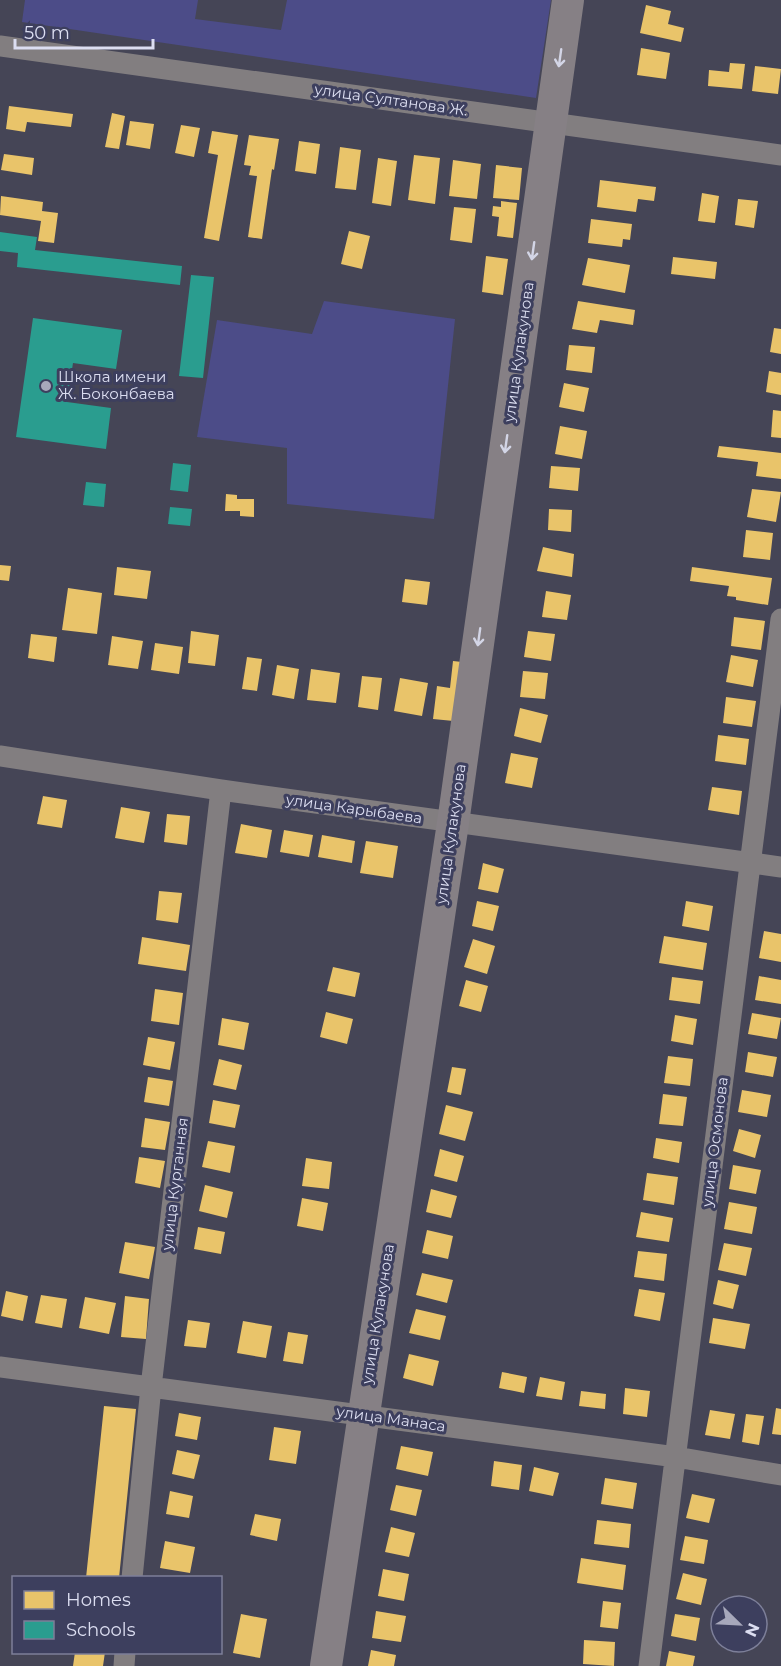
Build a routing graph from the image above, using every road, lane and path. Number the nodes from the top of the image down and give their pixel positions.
1 (568, 0) edge
2 (0, 46) edge
3 (551, 122) junction
4 (781, 154) edge
5 (781, 619) edge
6 (0, 756) edge
7 (221, 790) junction
8 (453, 823) junction
9 (750, 863) junction
10 (781, 867) edge
11 (0, 1367) edge
12 (151, 1387) junction
13 (363, 1415) junction
14 (676, 1457) junction
15 (781, 1475) edge
16 (132, 1576) edge
17 (326, 1666) edge
18 (650, 1666) edge

1 -> 3 street, улица Кулакунова
2 - 3 street, улица Султанова Ж.
3 - 4 street, улица Султанова Ж.
3 -> 8 street, улица Кулакунова
5 - 9 street, улица Осмонова
6 - 7 street, улица Карыбаева
7 - 8 street, улица Карыбаева
7 - 12 street, улица Курганная
8 - 9 street, улица Карыбаева
8 - 13 street, улица Кулакунова
9 - 10 street, улица Карыбаева
9 - 14 street, улица Осмонова
11 - 12 street, улица Манаса
12 - 13 street, улица Манаса
12 - 16 street, улица Курганная
13 - 14 street, улица Манаса
13 - 17 street, улица Кулакунова
14 - 15 street, улица Манаса
14 - 18 street, улица Осмонова

